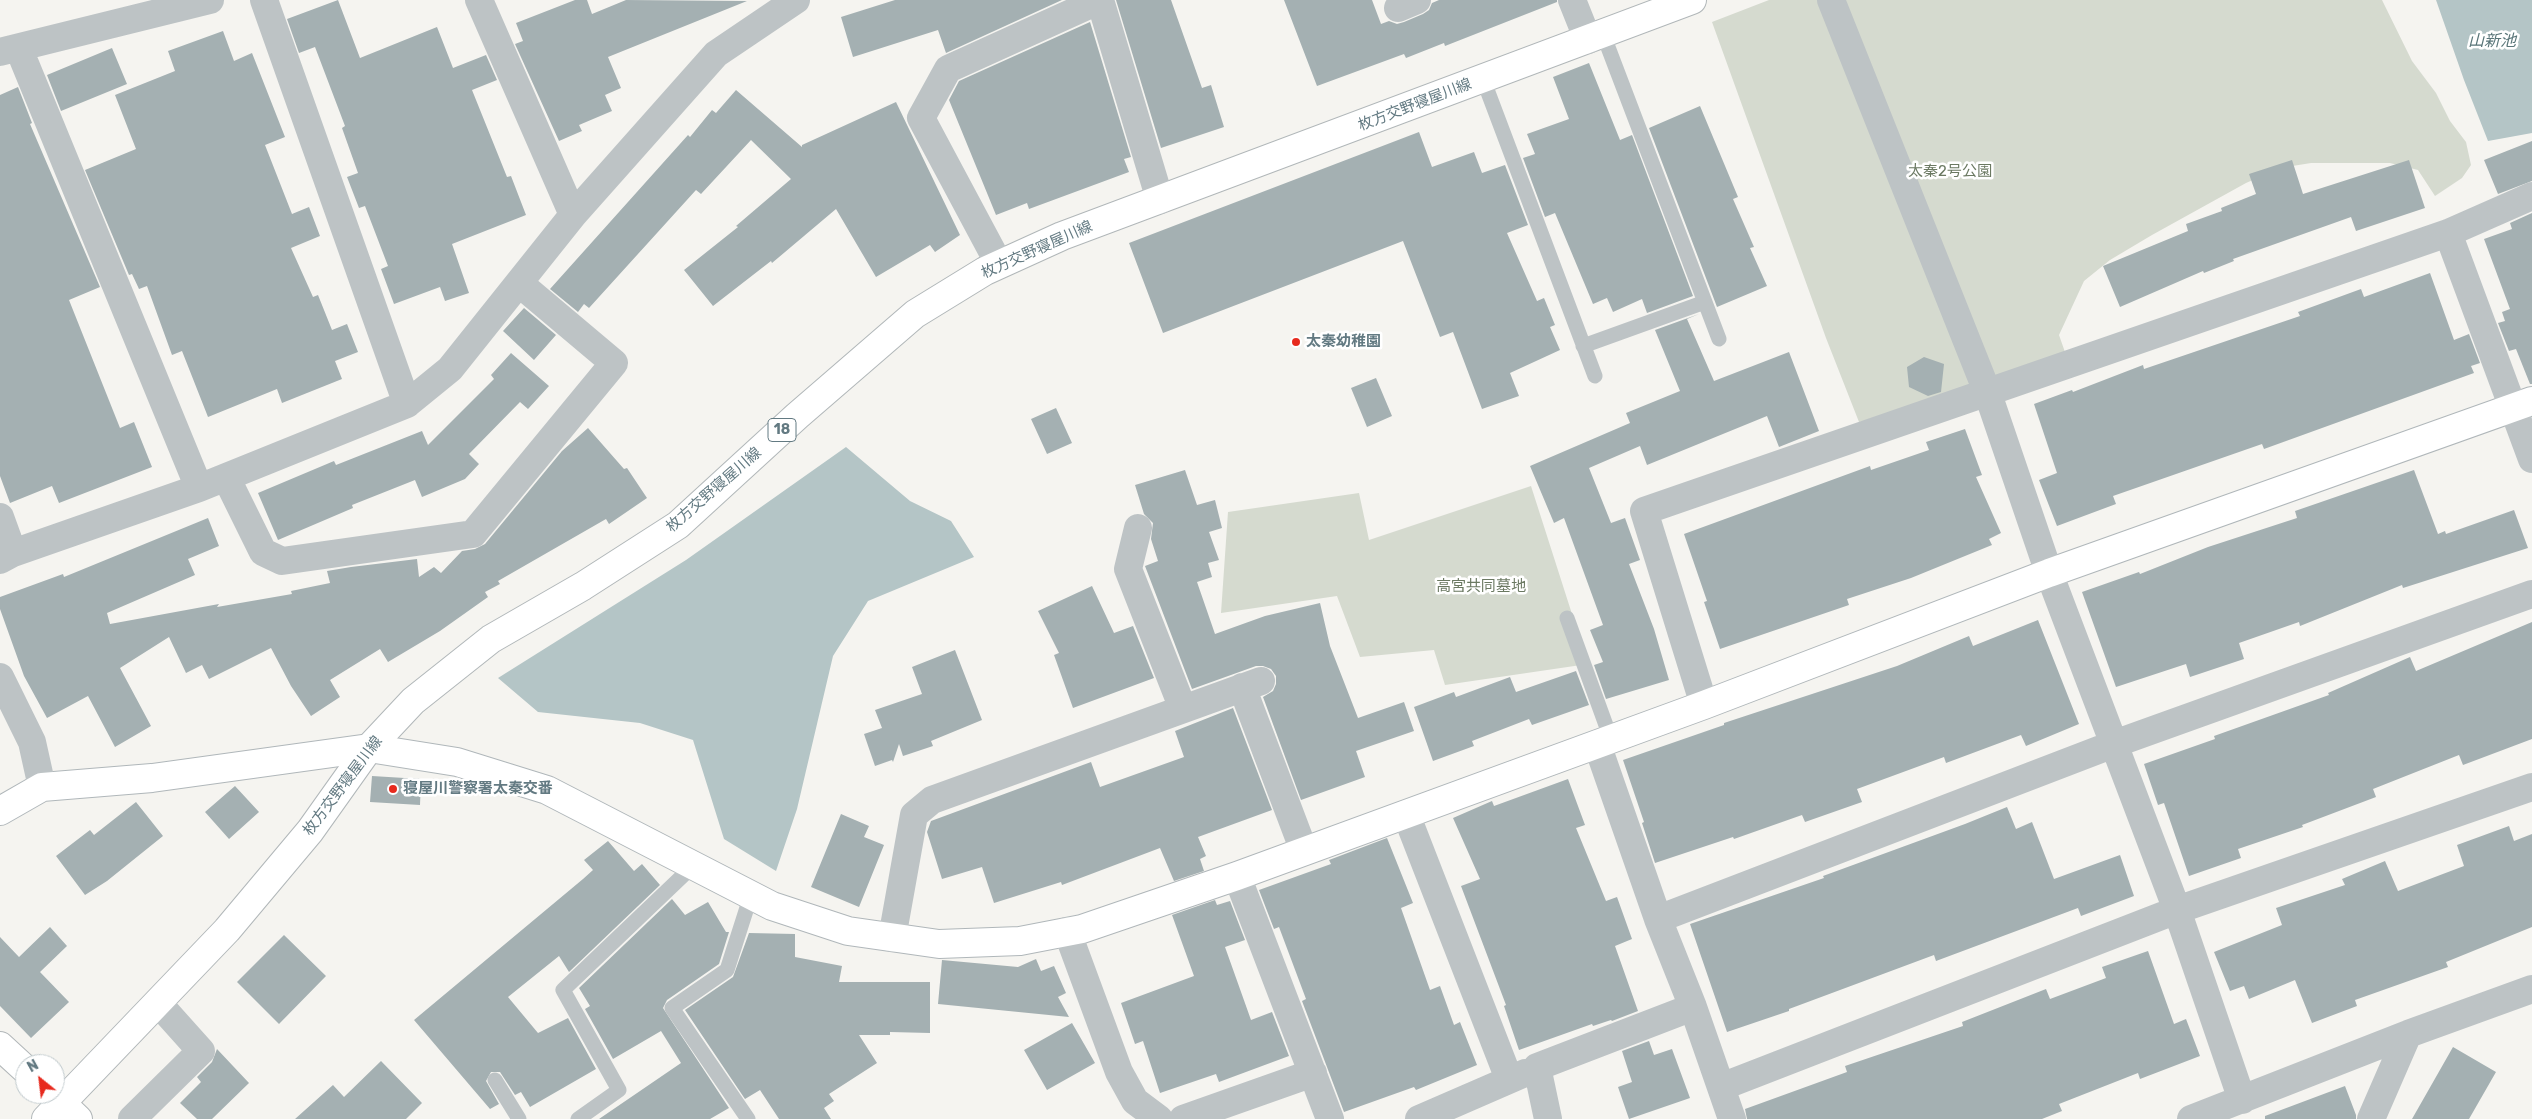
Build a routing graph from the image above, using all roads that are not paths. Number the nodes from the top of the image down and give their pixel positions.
1 (210, 0) edge
2 (264, 0) edge
3 (479, 0) edge
4 (796, 0) edge
5 (1572, 0) edge
6 (1692, 0) edge
7 (1832, 0) edge
8 (1595, 37) junction
9 (9, 51) edge
10 (1483, 80) junction
11 (2532, 196) edge
12 (1160, 200) junction
13 (574, 215) junction
14 (2448, 233) junction
15 (999, 264) junction
16 (519, 283) junction
17 (1705, 302) junction
18 (1719, 339) dead end
19 (1583, 346) junction
20 (1595, 376) dead end
21 (1988, 394) junction
22 (407, 404) junction
23 (2522, 405) edge
24 (2532, 459) edge
25 (226, 477) junction
26 (199, 488) junction
27 (0, 517) edge
28 (1138, 528) dead end
29 (7, 556) edge
30 (2049, 573) junction
31 (2532, 594) edge
32 (1567, 618) dead end
33 (0, 677) edge
34 (1704, 705) junction
35 (1183, 708) junction
36 (1604, 742) junction
37 (2114, 744) junction
38 (369, 748) junction
39 (42, 787) junction
40 (2532, 787) edge
41 (0, 810) edge
42 (1406, 814) junction
43 (1304, 851) junction
44 (694, 865) junction
45 (1237, 876) junction
46 (751, 895) junction
47 (2177, 910) junction
48 (1658, 919) junction
49 (1067, 931) junction
50 (892, 938) junction
51 (2532, 989) edge
52 (158, 1003) junction
53 (1693, 1007) junction
54 (2408, 1034) junction
55 (0, 1046) edge
56 (15, 1060) edge
57 (1537, 1067) junction
58 (1313, 1073) junction
59 (496, 1080) dead end
60 (1509, 1080) junction
61 (1721, 1087) junction
62 (2242, 1100) junction
63 (60, 1109) edge
64 (132, 1119) edge
65 (519, 1119) edge
66 (578, 1119) edge
67 (748, 1119) edge
68 (1159, 1119) edge
69 (1183, 1119) edge
70 (1330, 1119) edge
71 (1419, 1119) edge
72 (1548, 1119) edge
73 (1732, 1119) edge
74 (2191, 1119) edge
75 (2372, 1119) edge

1 - 9 street
2 - 22 street
3 - 13 street
4 - 13 street
5 - 8 street
6 - 8 main road, 枚方交野寝屋川線 / 18
7 - 21 street
8 - 10 main road, 枚方交野寝屋川線 / 18
8 - 17 lane
9 - 26 street
10 - 12 main road, 枚方交野寝屋川線 / 18
10 - 19 lane
11 - 14 street
12 - 15 main road, 枚方交野寝屋川線 / 18
12 - 15 street
13 - 16 street
14 - 21 street
14 - 23 street
15 - 38 main road, 枚方交野寝屋川線 / 18
16 - 22 street
16 - 25 street
17 - 18 lane
17 - 19 lane
19 - 20 lane
21 - 30 street
21 - 34 street
22 - 25 street
23 - 24 street
23 - 30 main road
25 - 26 street
26 - 29 street
27 - 29 street
28 - 35 street
30 - 34 main road
30 - 37 street
31 - 37 street
32 - 36 lane
33 - 39 street
34 - 36 main road
35 - 43 street
35 - 50 street
36 - 42 main road
36 - 48 street
37 - 47 street
37 - 48 street
38 - 39 main road
38 - 44 main road
38 - 52 main road, 枚方交野寝屋川線 / 18
39 - 41 main road
40 - 47 street
42 - 43 main road
42 - 60 street
43 - 45 main road
44 - 46 main road
44 - 66 lane
45 - 49 main road
45 - 58 street
46 - 50 main road
46 - 67 lane
47 - 61 street
47 - 62 street
48 - 53 street
49 - 50 main road
49 - 68 street
51 - 54 street
52 - 63 main road, 枚方交野寝屋川線 / 18
52 - 64 street
53 - 57 street
53 - 61 street
54 - 62 street
54 - 75 street
55 - 56 main road
57 - 60 street
57 - 72 street
58 - 69 street
58 - 70 street
59 - 65 lane
60 - 71 street
61 - 73 street
62 - 74 street

